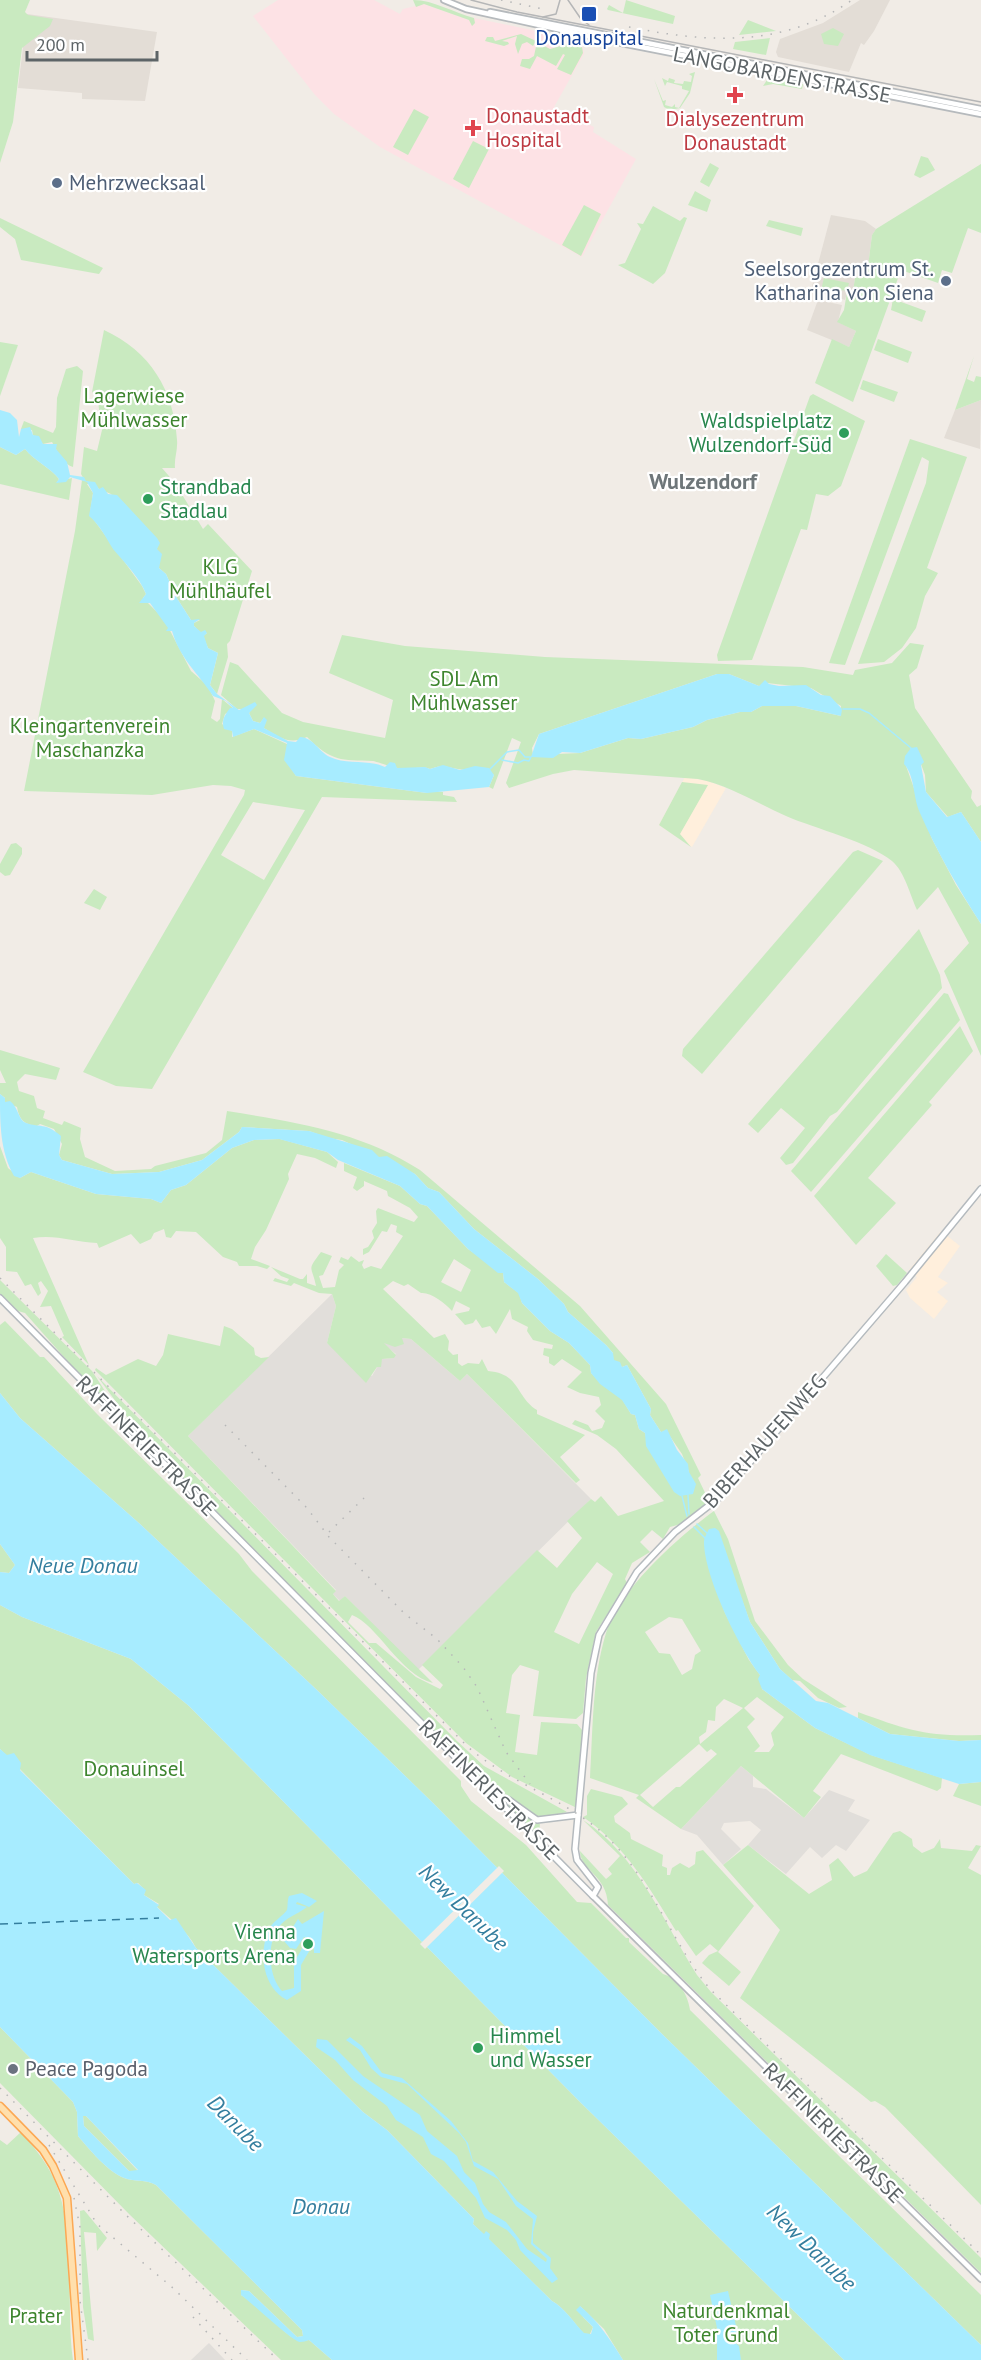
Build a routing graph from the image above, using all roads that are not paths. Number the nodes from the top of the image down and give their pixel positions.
1 (444, 0) edge
2 (478, 11) junction
3 (981, 109) edge
4 (981, 114) edge
5 (981, 1190) edge
6 (0, 1298) edge
7 (494, 1795) junction
8 (578, 1815) junction
9 (593, 1896) junction
10 (0, 2106) edge
11 (981, 2279) edge
12 (79, 2360) edge

1 - 2 street, LANGOBARDENSTRASSE
2 - 3 street, LANGOBARDENSTRASSE
2 - 4 street, LANGOBARDENSTRASSE
5 - 8 main road, BIBERHAUFENWEG
6 - 7 main road, RAFFINERIESTRASSE
7 - 8 main road
7 - 9 main road, RAFFINERIESTRASSE
8 - 9 main road, BIBERHAUFENWEG
9 - 11 street, RAFFINERIESTRASSE
10 - 12 main road

